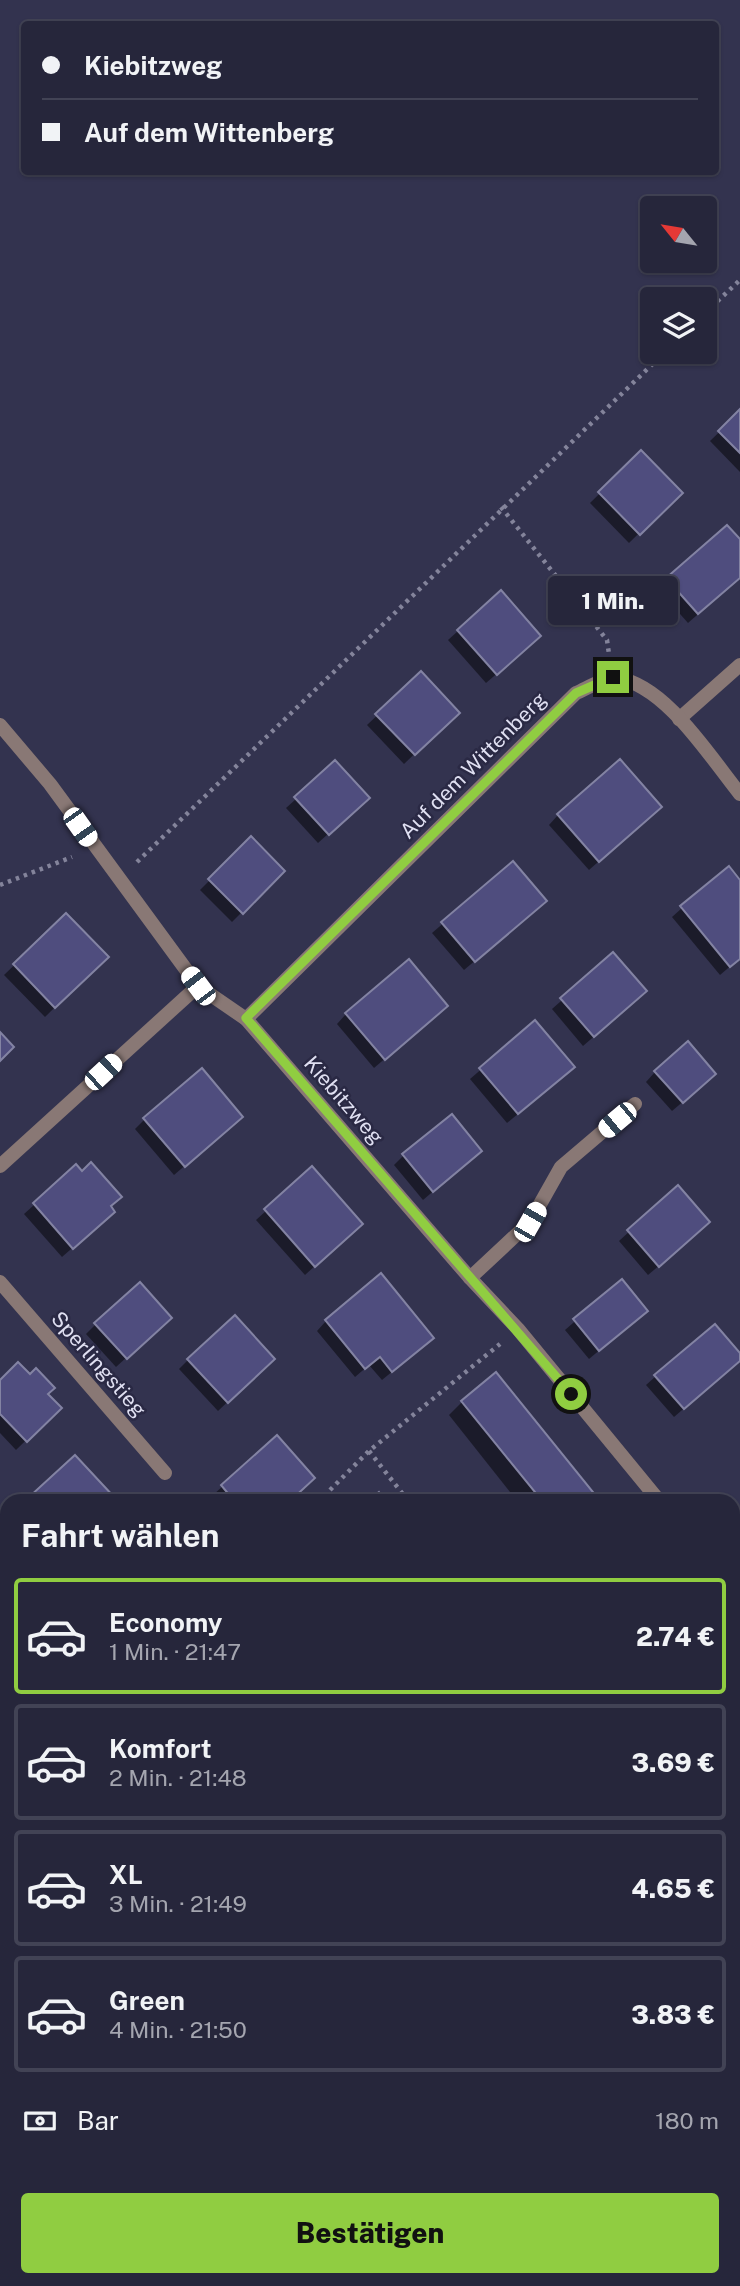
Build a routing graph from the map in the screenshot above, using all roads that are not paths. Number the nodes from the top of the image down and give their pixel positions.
1 (740, 665) edge
2 (679, 719) junction
3 (0, 725) edge
4 (740, 794) edge
5 (198, 986) junction
6 (246, 1018) junction
7 (635, 1104) dead end
8 (0, 1166) edge
9 (470, 1278) junction
10 (0, 1282) edge
11 (165, 1474) dead end
12 (653, 1494) edge

1 - 2 street
2 - 4 street
2 - 6 street, Auf dem Wittenberg
3 - 5 street, Kiebitzweg
5 - 6 street, Kiebitzweg
5 - 8 street
6 - 9 street, Kiebitzweg
7 - 9 street
9 - 12 street, Kiebitzweg
10 - 11 street, Sperlingstieg

